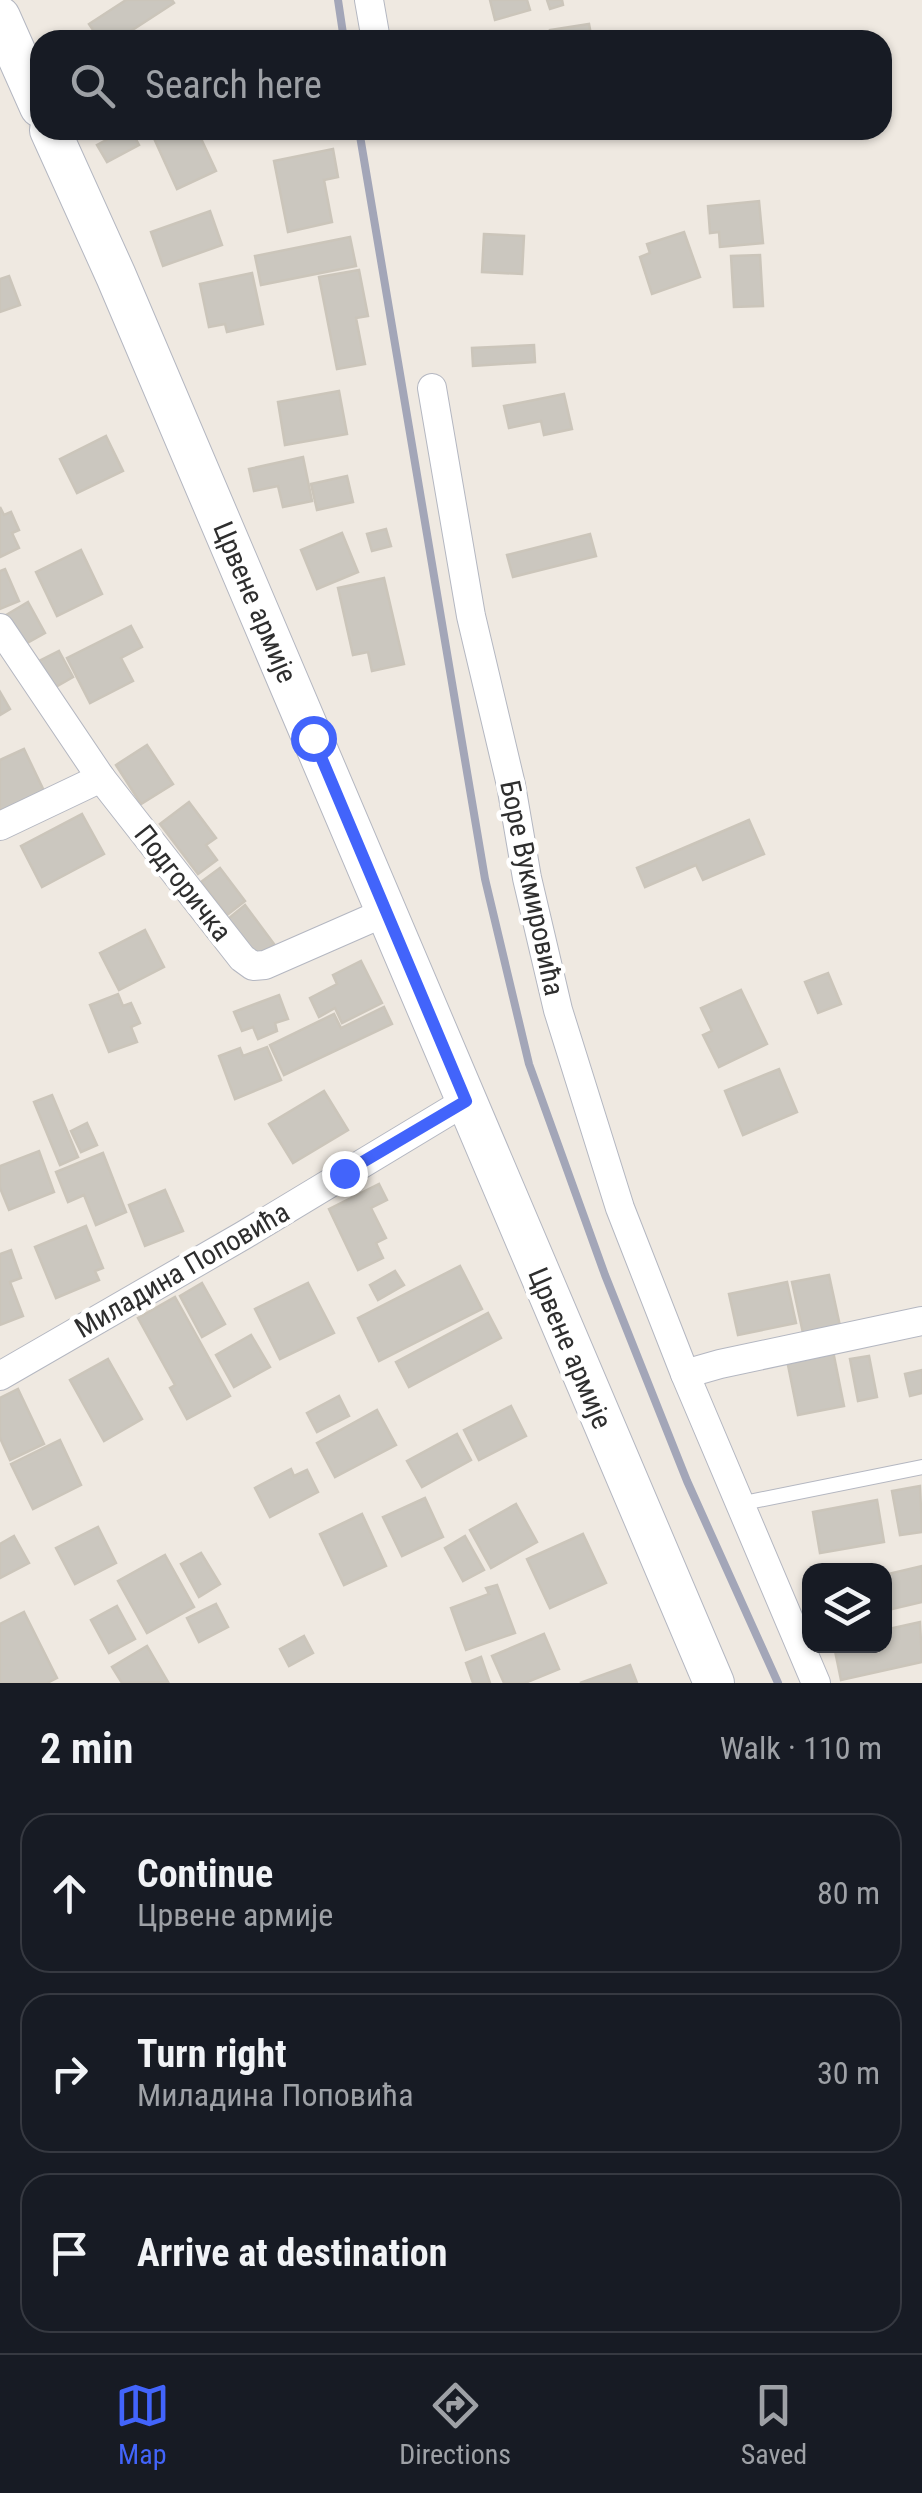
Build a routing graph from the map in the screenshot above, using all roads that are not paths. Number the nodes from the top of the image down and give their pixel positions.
1 (369, 0) edge
2 (0, 18) edge
3 (374, 30) edge
4 (30, 85) edge
5 (55, 140) edge
6 (432, 388) dead end
7 (4, 644) edge
8 (101, 778) junction
9 (0, 826) edge
10 (386, 912) junction
11 (466, 1101) junction
12 (922, 1321) edge
13 (685, 1374) junction
14 (0, 1376) edge
15 (922, 1467) edge
16 (739, 1504) junction
17 (714, 1683) edge
18 (816, 1683) edge

1 - 3 street
2 - 4 main road
5 - 10 main road, Црвене армије
6 - 13 street, Боре Вукмировића
7 - 8 street, Подгоричка
8 - 9 street
8 - 10 street, Подгоричка
10 - 11 main road, Црвене армије
11 - 14 street, Миладина Поповића
11 - 17 main road, Црвене армије
12 - 13 street
13 - 16 street, Боре Вукмировића
15 - 16 lane
16 - 18 street, Боре Вукмировића

